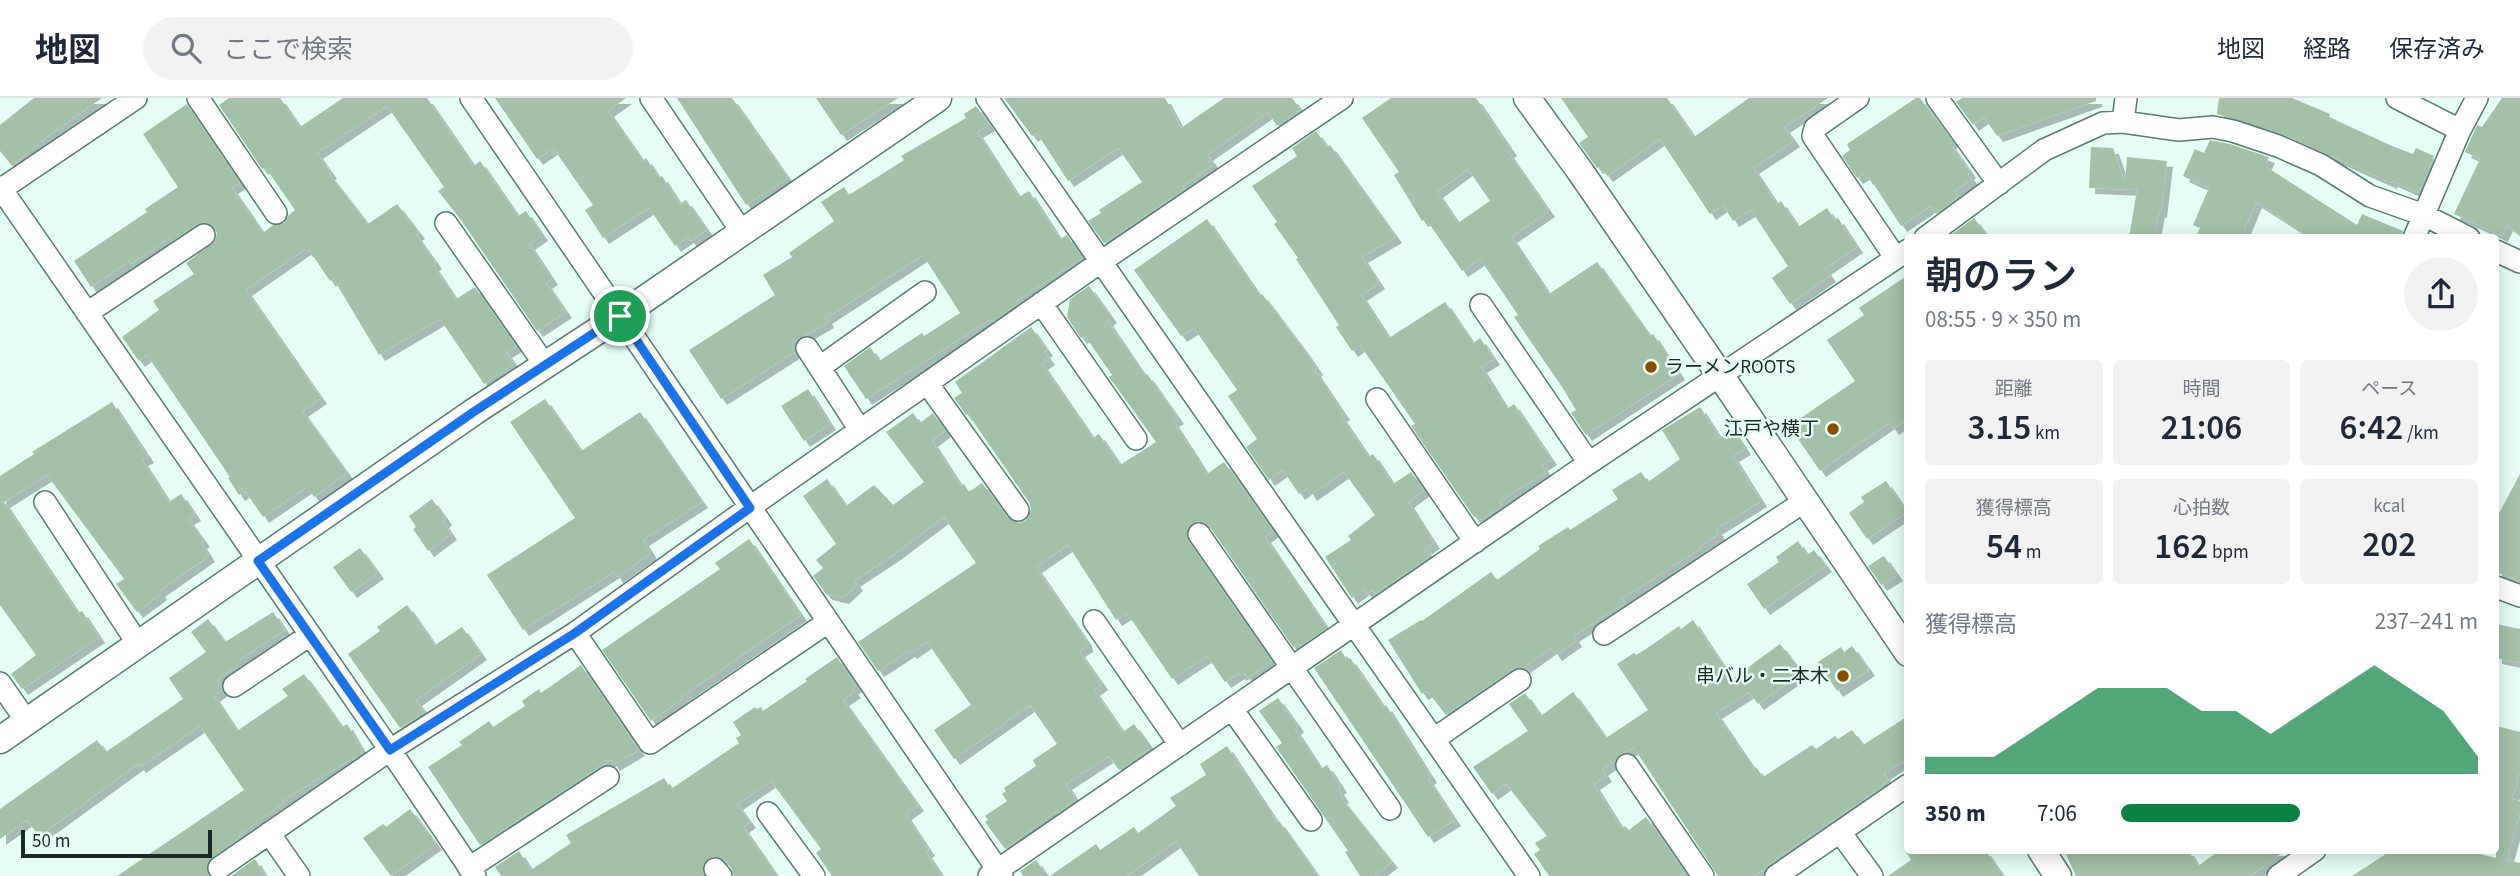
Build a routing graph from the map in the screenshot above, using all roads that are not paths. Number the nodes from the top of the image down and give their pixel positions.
1 (136, 98) edge
2 (198, 98) edge
3 (471, 98) edge
4 (651, 98) edge
5 (938, 98) edge
6 (987, 98) edge
7 (1342, 98) edge
8 (1527, 98) edge
9 (1858, 98) edge
10 (1937, 98) edge
11 (2126, 98) edge
12 (2397, 98) edge
13 (2477, 98) edge
14 (2123, 122) junction
15 (2460, 130) junction
16 (1999, 184) junction
17 (1, 189) edge
18 (276, 214) dead end
19 (2424, 215) junction
20 (446, 223) dead end
21 (742, 232) junction
22 (1930, 234) edge
23 (2416, 234) edge
24 (2461, 234) edge
25 (204, 235) dead end
26 (2499, 252) edge
27 (1901, 253) edge
28 (1102, 261) junction
29 (2520, 262) edge
30 (925, 292) dead end
31 (1041, 303) junction
32 (1481, 305) dead end
33 (87, 313) junction
34 (620, 316) junction
35 (807, 348) dead end
36 (545, 365) junction
37 (820, 367) junction
38 (1720, 375) junction
39 (927, 383) junction
40 (1377, 399) dead end
41 (860, 430) junction
42 (1136, 439) dead end
43 (1589, 463) junction
44 (1805, 501) junction
45 (45, 502) dead end
46 (750, 508) junction
47 (1018, 510) dead end
48 (1199, 534) dead end
49 (1475, 542) junction
50 (258, 561) junction
51 (2499, 588) edge
52 (2520, 596) edge
53 (1094, 621) dead end
54 (828, 622) junction
55 (1355, 625) junction
56 (575, 633) junction
57 (1604, 634) dead end
58 (310, 635) junction
59 (138, 644) junction
60 (1904, 647) edge
61 (1293, 668) junction
62 (1520, 680) dead end
63 (0, 683) edge
64 (234, 686) dead end
65 (1232, 709) junction
66 (27, 722) junction
67 (1434, 739) junction
68 (0, 740) edge
69 (1180, 745) junction
70 (390, 750) junction
71 (1627, 765) dead end
72 (608, 777) dead end
73 (1904, 788) edge
74 (1390, 809) dead end
75 (768, 813) dead end
76 (1311, 820) dead end
77 (1840, 832) junction
78 (269, 833) junction
79 (2044, 854) edge
80 (2309, 854) edge
81 (219, 868) dead end
82 (472, 872) edge
83 (996, 874) edge
84 (299, 876) edge
85 (814, 876) edge
86 (1529, 876) edge
87 (1703, 876) edge
88 (1776, 876) edge
89 (1872, 876) edge
90 (2058, 876) edge
91 (2278, 876) edge

1 - 17 street
2 - 18 street
3 - 34 street
4 - 21 street
5 - 21 street
6 - 28 street
7 - 28 street
8 - 38 street
9 - 27 street
10 - 16 street
11 - 14 street
12 - 15 street
13 - 15 street
14 - 16 street
14 - 19 street
15 - 19 street
16 - 22 street
17 - 33 street
19 - 23 street
19 - 24 street
20 - 36 street
21 - 34 street
25 - 33 street
26 - 29 street
27 - 38 street
28 - 31 street
28 - 55 street
30 - 37 street
31 - 39 street
31 - 42 street
32 - 43 street
33 - 50 street
34 - 36 street
34 - 46 street
35 - 37 street
36 - 50 street
37 - 41 street
38 - 43 street
38 - 44 street
39 - 41 street
39 - 47 street
40 - 49 street
41 - 46 street
43 - 49 street
44 - 57 street
44 - 60 street
45 - 59 street
46 - 54 street
46 - 56 street
48 - 61 street
49 - 55 street
50 - 58 street
50 - 59 street
51 - 52 street
53 - 69 street
54 - 56 street
54 - 83 street
55 - 61 street
55 - 67 street
56 - 70 street
58 - 64 street
58 - 70 street
59 - 66 street
61 - 65 street
61 - 74 street
62 - 67 street
63 - 66 street
65 - 69 street
65 - 76 street
66 - 68 street
67 - 86 street
69 - 83 street
70 - 78 street
70 - 82 street
71 - 87 street
72 - 82 street
73 - 77 street
75 - 85 street
77 - 88 street
77 - 89 street
78 - 81 street
78 - 84 street
79 - 90 street
80 - 91 street

